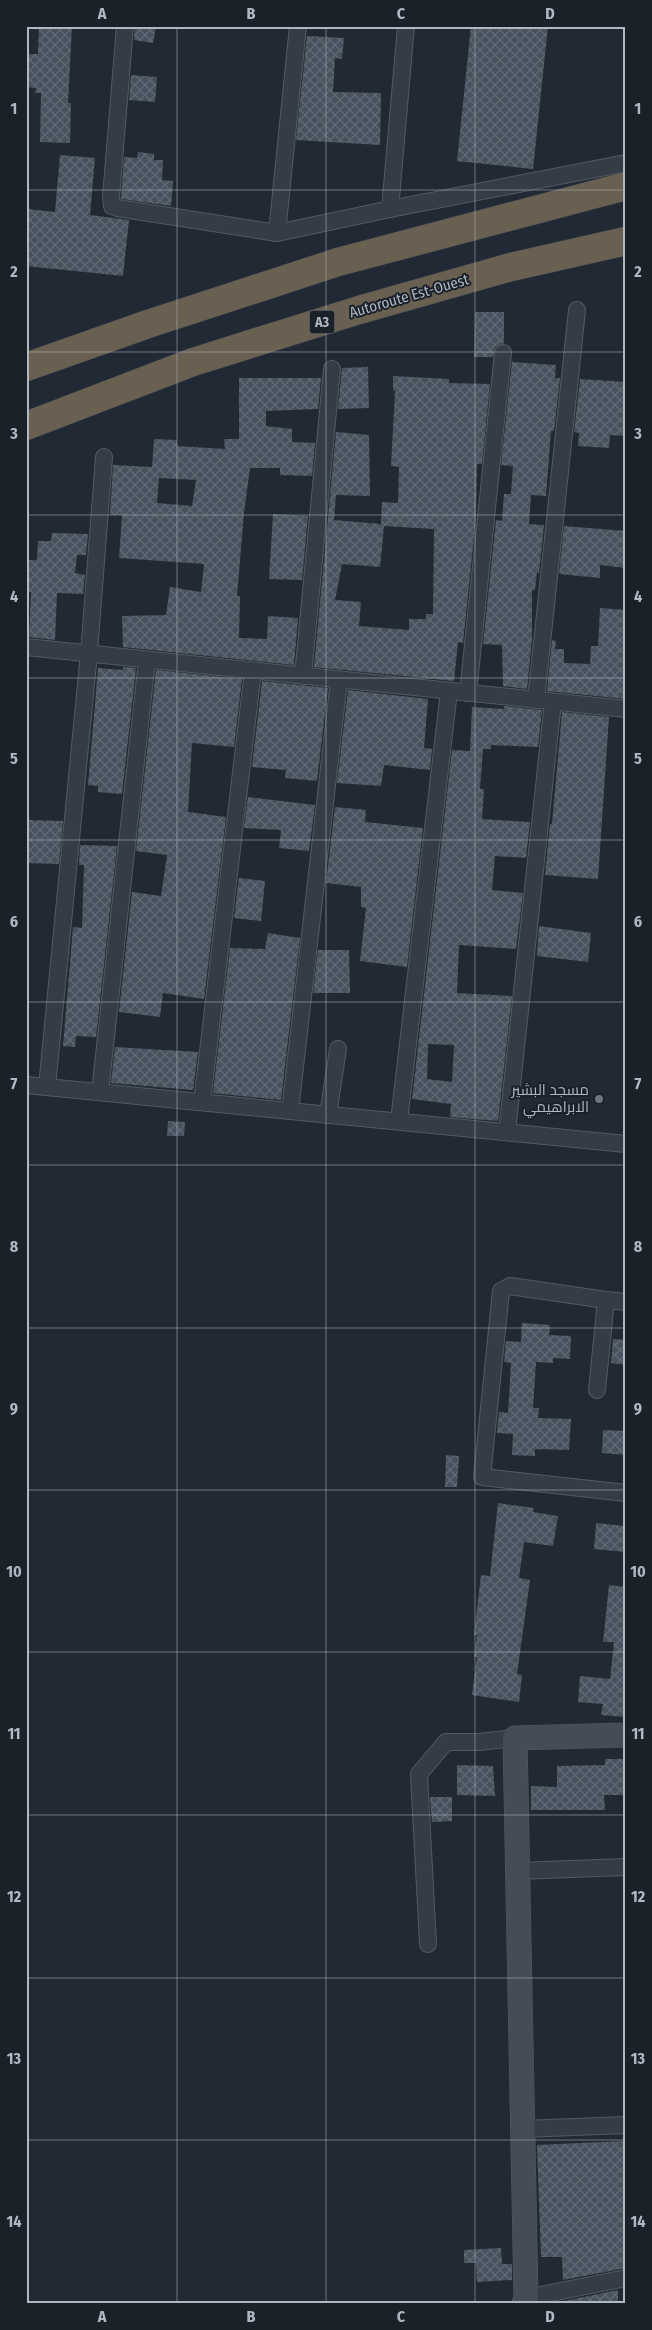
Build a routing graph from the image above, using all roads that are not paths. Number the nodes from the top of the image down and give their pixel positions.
1 (125, 26) edge
2 (298, 26) edge
3 (406, 26) edge
4 (626, 163) edge
5 (626, 186) edge
6 (390, 209) junction
7 (277, 233) junction
8 (626, 241) edge
9 (577, 310) dead end
10 (503, 353) dead end
11 (26, 367) edge
12 (332, 368) dead end
13 (26, 426) edge
14 (104, 456) dead end
15 (26, 647) edge
16 (89, 654) junction
17 (147, 660) junction
18 (253, 671) junction
19 (303, 676) junction
20 (339, 680) junction
21 (449, 691) junction
22 (468, 693) junction
23 (536, 700) junction
24 (553, 702) junction
25 (626, 710) edge
26 (338, 1049) dead end
27 (26, 1085) edge
28 (46, 1087) junction
29 (100, 1092) junction
30 (202, 1102) junction
31 (290, 1111) junction
32 (328, 1115) junction
33 (399, 1121) junction
34 (507, 1132) junction
35 (626, 1144) edge
36 (606, 1300) junction
37 (626, 1302) edge
38 (597, 1390) dead end
39 (626, 1493) edge
40 (626, 1735) edge
41 (515, 1738) junction
42 (626, 1867) edge
43 (517, 1871) junction
44 (428, 1944) dead end
45 (626, 2125) edge
46 (523, 2129) junction
47 (626, 2278) edge
48 (525, 2301) edge

1 - 7 street
2 - 7 street
3 - 6 street
4 - 6 street
5 - 11 highway
6 - 7 street
8 - 13 highway, Autoroute Est-Ouest / A3
9 - 23 street
10 - 22 street
12 - 19 street
14 - 16 street
15 - 16 street
16 - 17 street
16 - 28 street
17 - 18 street
17 - 29 street
18 - 19 street
18 - 30 street
19 - 20 street
20 - 21 street
20 - 31 street
21 - 22 street
21 - 33 street
22 - 23 street
23 - 24 street
24 - 25 street
24 - 34 street
26 - 32 street
27 - 28 street
28 - 29 street
29 - 30 street
30 - 31 street
31 - 32 street
32 - 33 street
33 - 34 street
34 - 35 street
36 - 37 street
36 - 38 street
36 - 39 street
40 - 41 street
41 - 43 street
41 - 44 street
42 - 43 street
43 - 46 street
45 - 46 street
46 - 48 street
47 - 48 street

